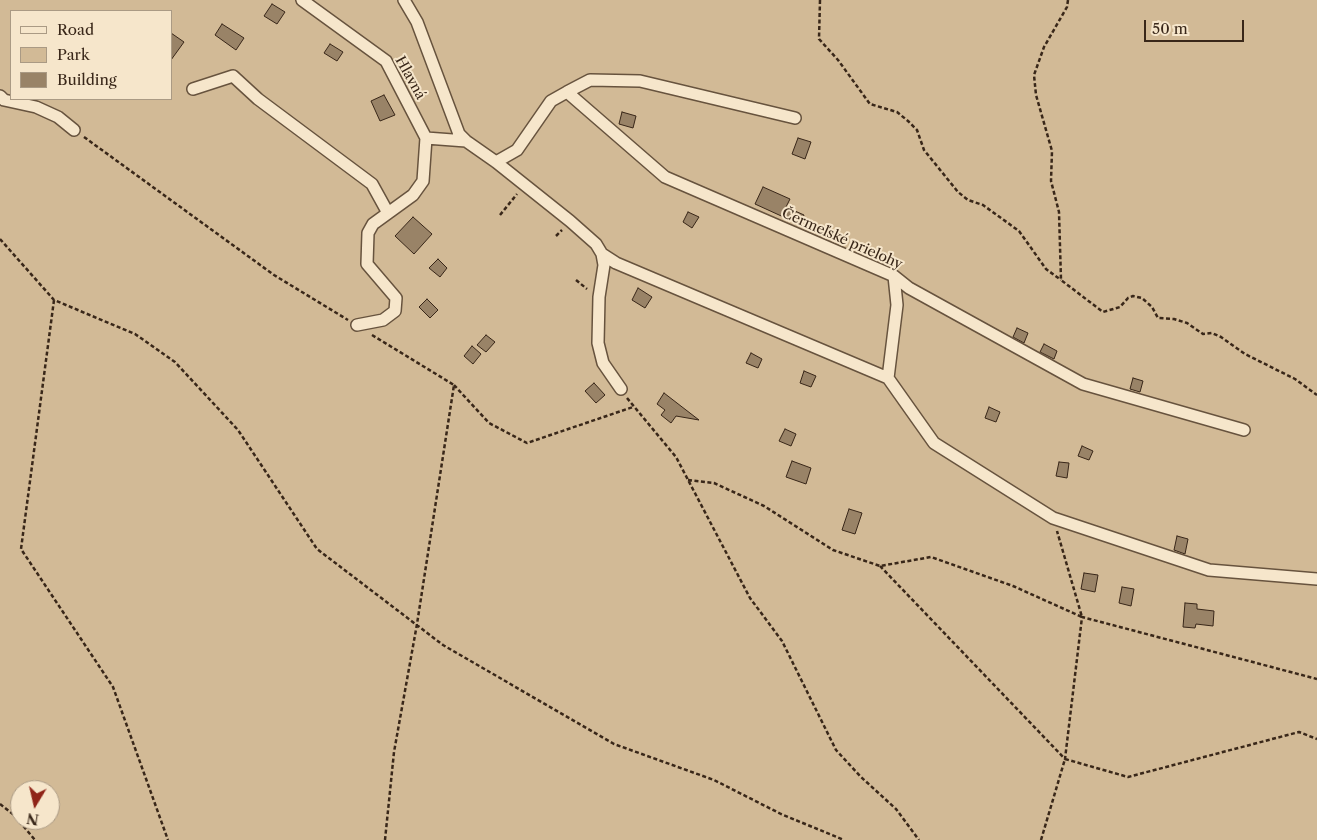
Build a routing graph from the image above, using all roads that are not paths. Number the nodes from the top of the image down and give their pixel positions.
1 (302, 0) edge
2 (404, 0) edge
3 (193, 89) dead end
4 (567, 92) junction
5 (0, 96) edge
6 (795, 118) dead end
7 (74, 130) road end
8 (426, 138) junction
9 (466, 141) junction
10 (496, 162) junction
11 (388, 213) junction
12 (602, 254) junction
13 (894, 276) junction
14 (357, 325) road end
15 (888, 378) junction
16 (621, 389) road end
17 (1244, 430) dead end
18 (1317, 579) edge

1 - 8 street, Hlavná
2 - 9 street
3 - 11 street
4 - 6 street
4 - 10 street
4 - 13 street, Čermeľské prielohy
5 - 7 street
8 - 9 street
8 - 11 street
9 - 10 street
10 - 12 street
11 - 14 street
12 - 15 street
12 - 16 street
13 - 15 street
13 - 17 street, Čermeľské prielohy
15 - 18 street

